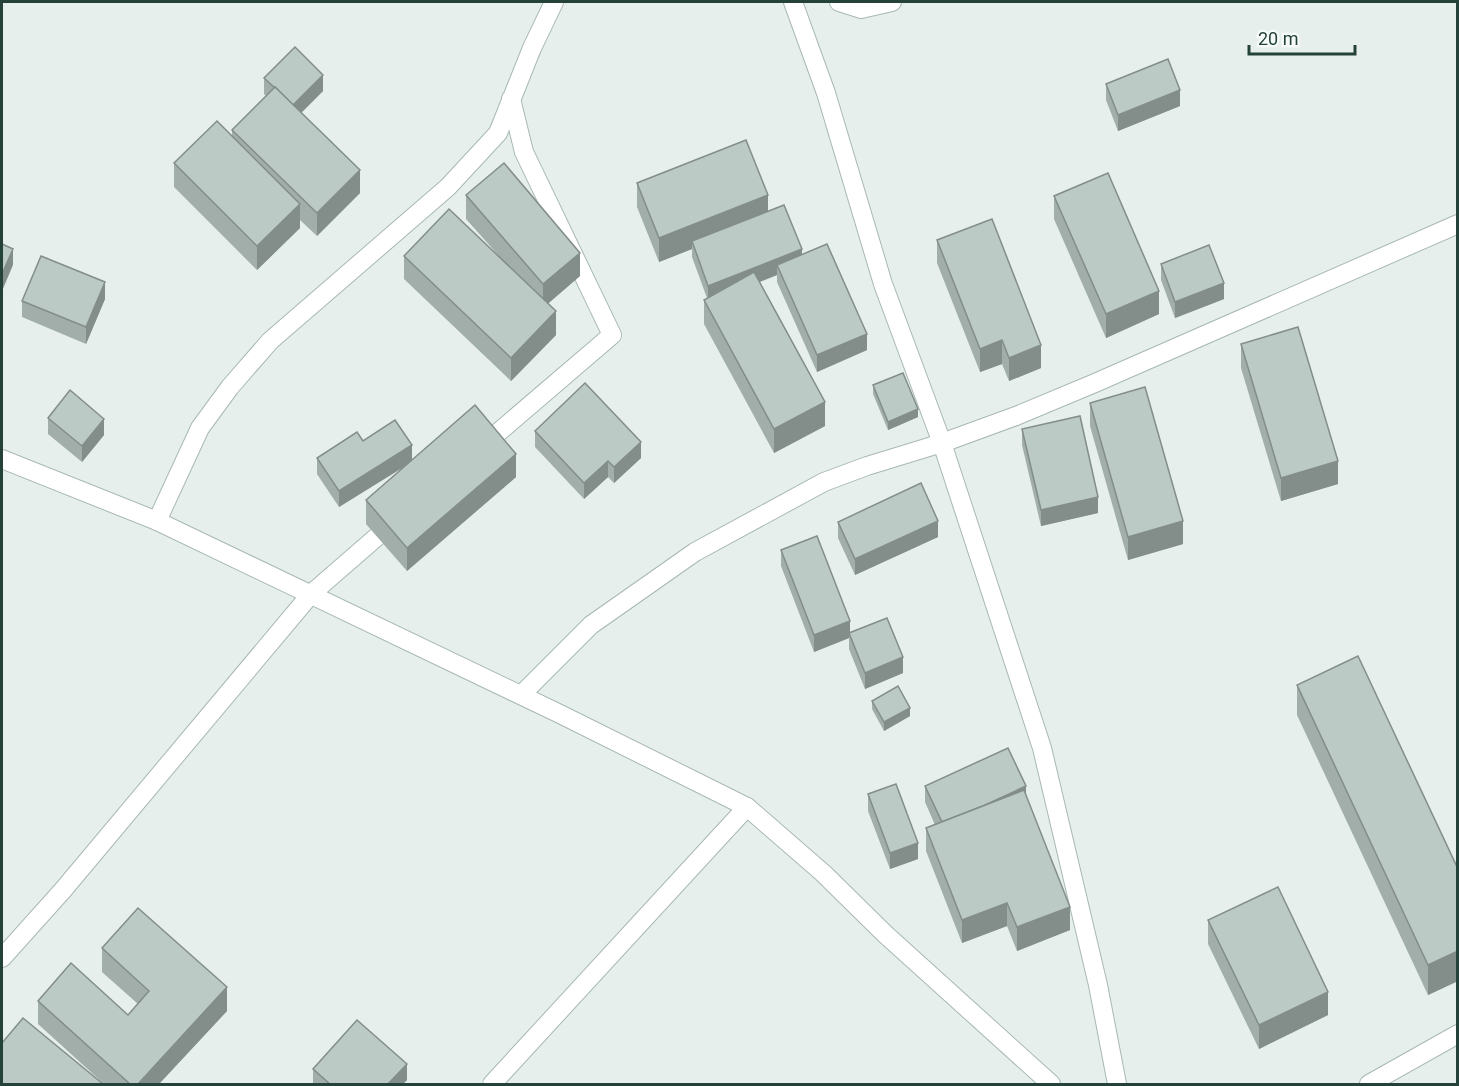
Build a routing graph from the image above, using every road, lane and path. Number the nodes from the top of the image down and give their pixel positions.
1 (554, 2) edge
2 (793, 2) edge
3 (838, 2) edge
4 (892, 2) edge
5 (511, 99) junction
6 (1458, 224) edge
7 (942, 443) junction
8 (470, 457) edge
9 (2, 459) edge
10 (408, 510) edge
11 (157, 521) junction
12 (311, 594) junction
13 (521, 695) junction
14 (747, 807) junction
15 (2, 958) edge
16 (1458, 1034) edge
17 (492, 1084) edge
18 (1051, 1084) edge
19 (1117, 1084) edge
20 (1369, 1084) edge

1 - 5 street
2 - 7 street
3 - 4 street
5 - 8 street
5 - 11 street
6 - 7 street
7 - 13 street
7 - 19 street
9 - 11 street
10 - 12 street
11 - 12 street
12 - 13 street
12 - 15 street
13 - 14 street
14 - 17 street
14 - 18 street
16 - 20 street

